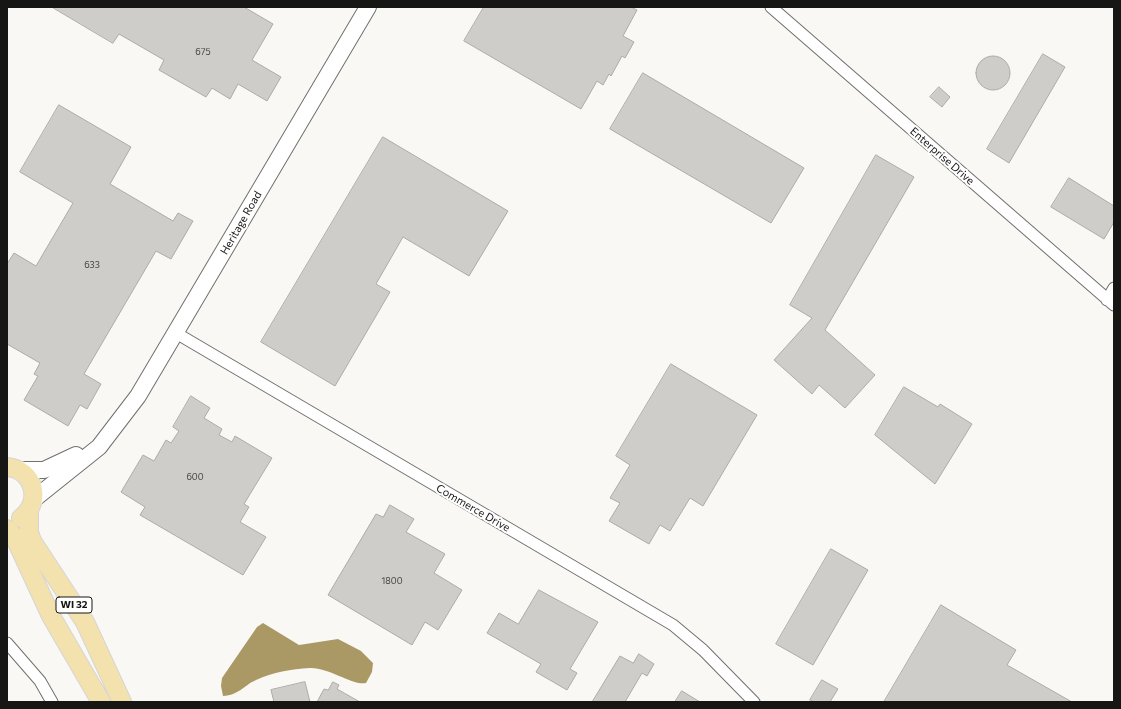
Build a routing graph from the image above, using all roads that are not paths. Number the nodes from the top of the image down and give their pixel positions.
1 (368, 7) edge
2 (771, 7) edge
3 (1114, 288) edge
4 (1110, 302) edge
5 (176, 333) junction
6 (108, 434) junction
7 (11, 467) edge
8 (32, 504) junction
9 (7, 522) edge
10 (7, 529) edge
11 (7, 643) edge
12 (52, 702) edge
13 (101, 702) edge
14 (122, 702) edge
15 (754, 702) edge

1 - 5 main road, Heritage Road
2 - 4 street, Enterprise Drive
3 - 4 street
5 - 6 main road, Heritage Road
5 - 15 street, Commerce Drive
6 - 7 main road, Heritage Road
6 - 8 main road, Heritage Road
7 - 8 main road, WI 32
8 - 9 main road
8 - 14 main road, WI 32
10 - 13 main road, WI 32
11 - 12 street

